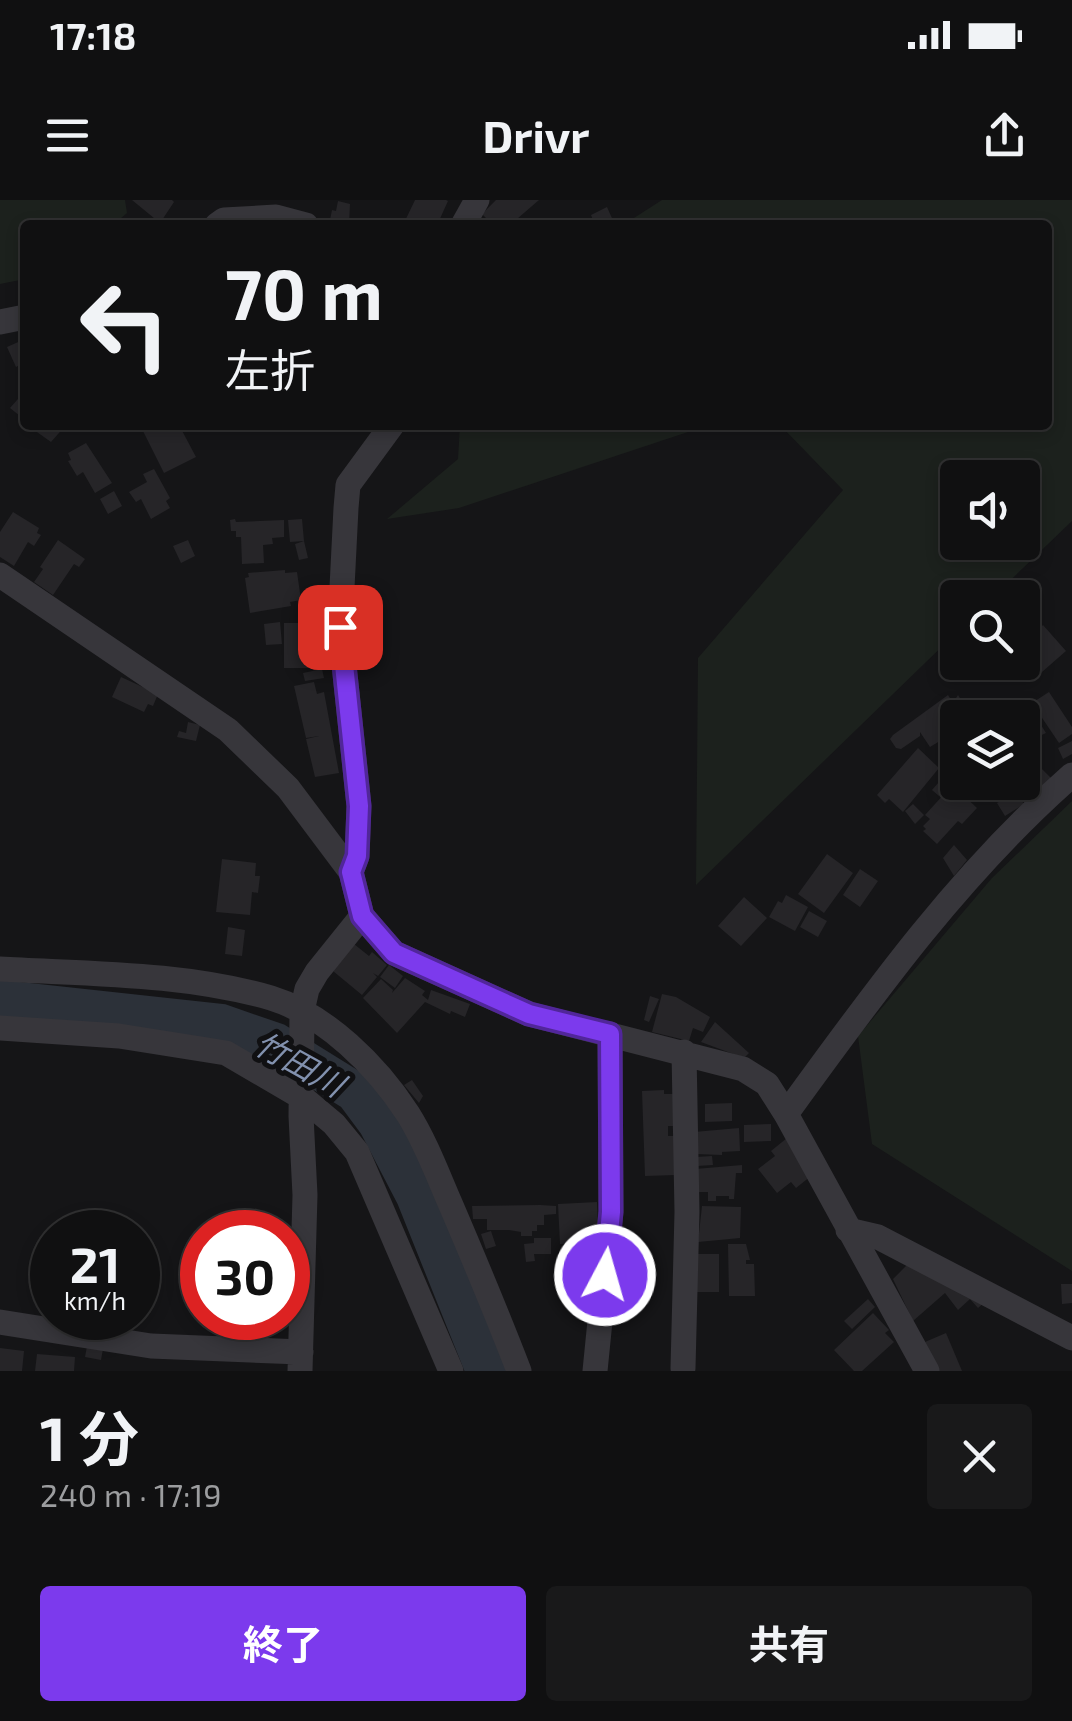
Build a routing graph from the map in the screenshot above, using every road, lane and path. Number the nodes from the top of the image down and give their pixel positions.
1 (224, 220) edge
2 (285, 220) edge
3 (388, 430) edge
4 (0, 575) edge
5 (1072, 775) edge
6 (351, 872) junction
7 (362, 916) junction
8 (0, 969) edge
9 (302, 1017) junction
10 (0, 1028) edge
11 (610, 1034) junction
12 (684, 1052) junction
13 (302, 1092) junction
14 (786, 1114) junction
15 (848, 1230) junction
16 (0, 1322) edge
17 (1072, 1338) edge
18 (300, 1361) edge
19 (684, 1368) dead end
20 (450, 1371) edge
21 (519, 1371) edge
22 (595, 1371) edge
23 (927, 1371) edge

1 - 2 street
3 - 6 street
4 - 6 street
5 - 14 street
6 - 7 street
7 - 9 street
7 - 11 street
8 - 9 street
9 - 13 street
9 - 21 street
10 - 13 street
11 - 12 street
11 - 22 street
12 - 14 street
12 - 19 street
13 - 18 street
13 - 20 street
14 - 15 street
15 - 17 street
15 - 23 street
16 - 18 street

